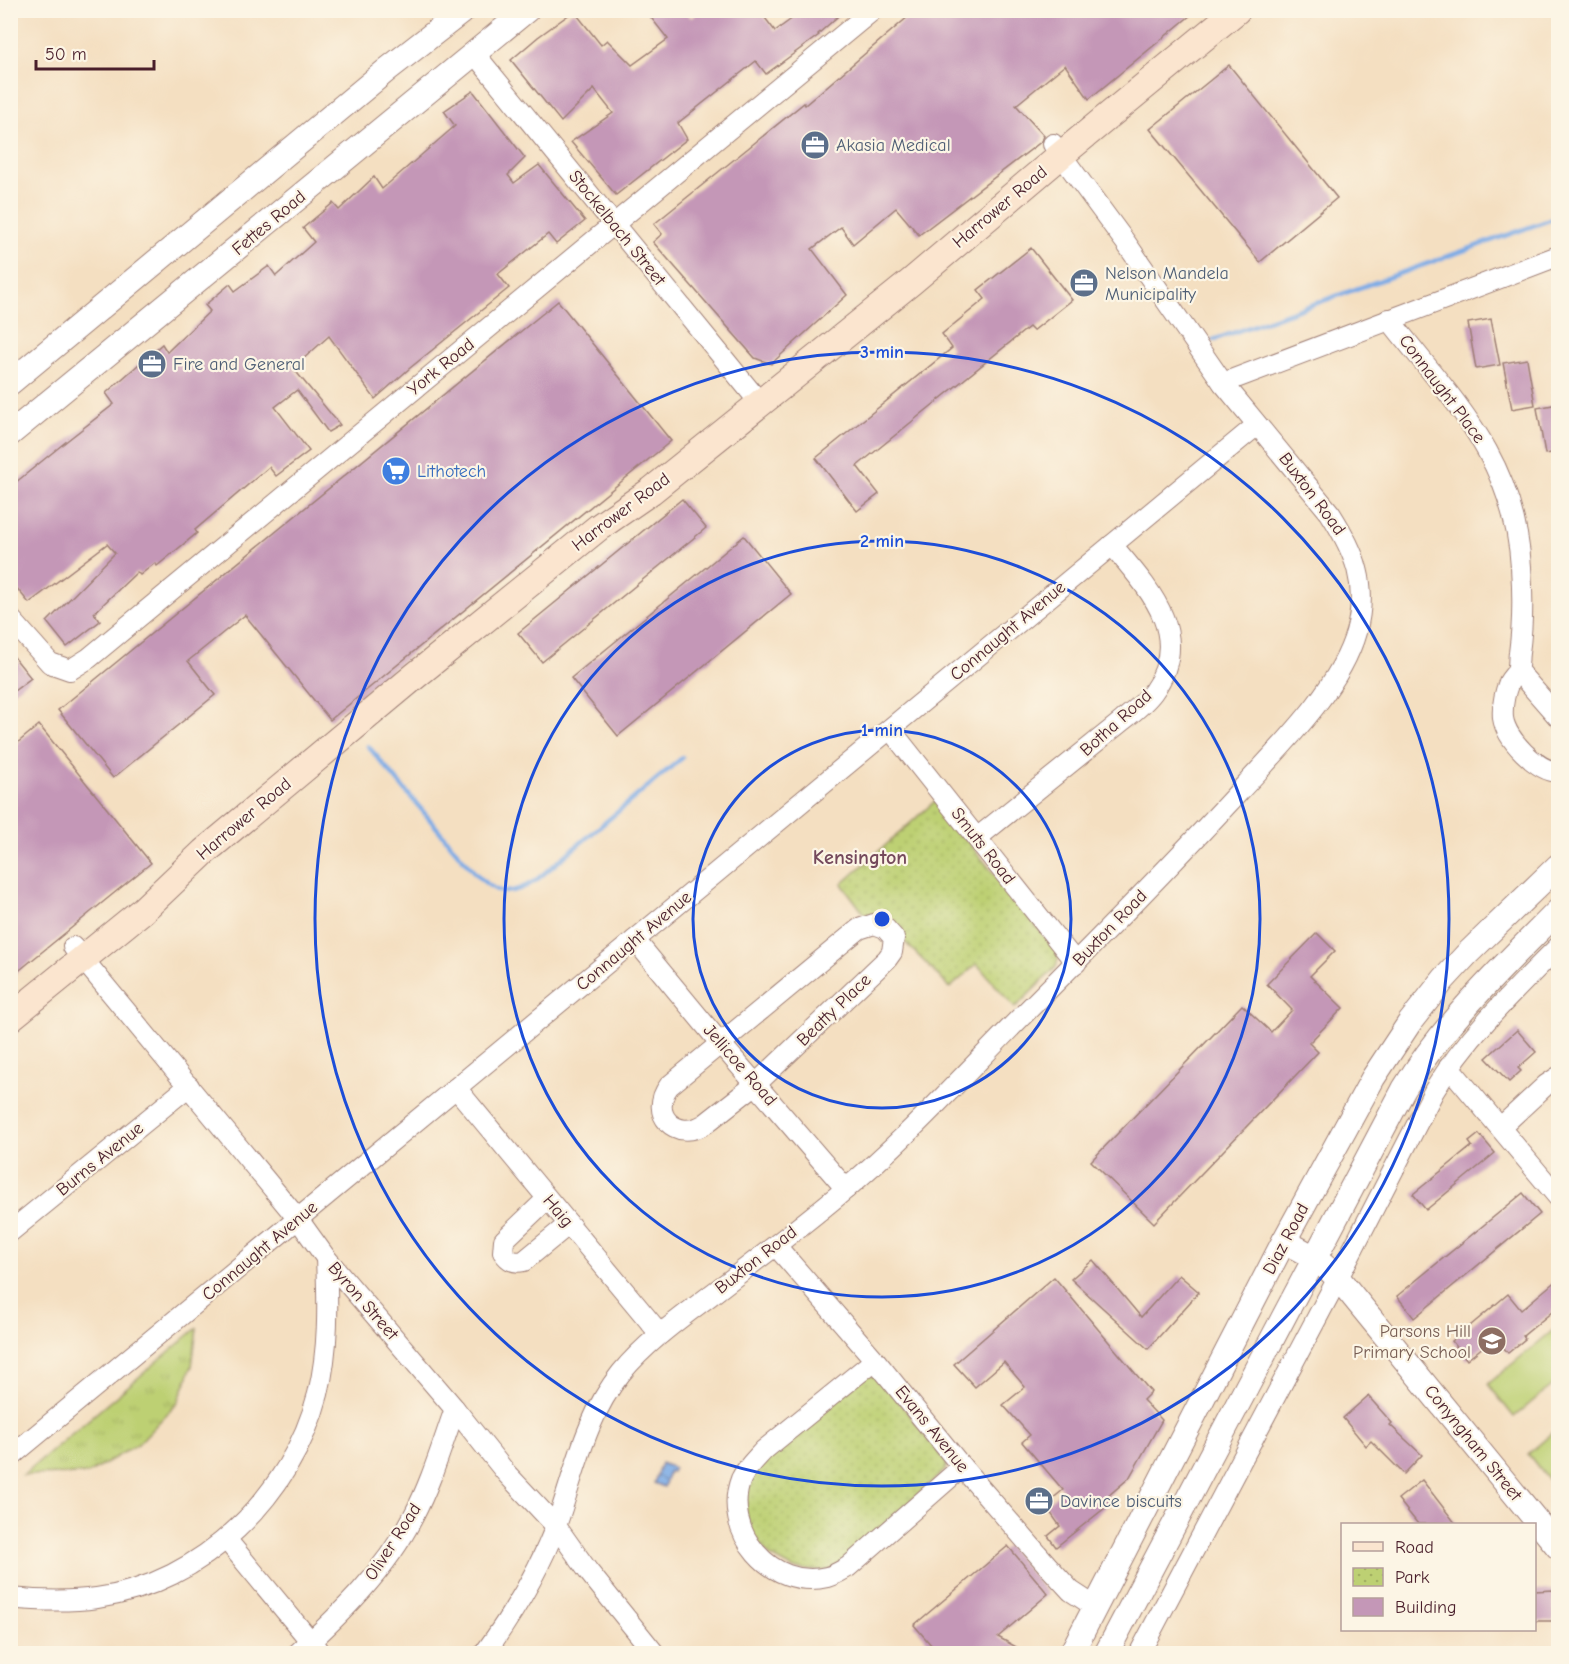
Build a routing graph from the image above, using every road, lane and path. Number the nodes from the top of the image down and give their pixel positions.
1 (464, 10) edge
2 (528, 10) edge
3 (873, 10) edge
4 (1215, 10) edge
5 (1237, 10) edge
6 (474, 53) junction
7 (1057, 149) junction
8 (614, 225) junction
9 (1558, 256) edge
10 (1389, 319) junction
11 (10, 383) edge
12 (1223, 383) junction
13 (755, 397) junction
14 (1257, 424) junction
15 (10, 434) edge
16 (1112, 545) junction
17 (10, 618) edge
18 (1517, 670) junction
19 (1558, 717) edge
20 (890, 729) junction
21 (1558, 772) edge
22 (977, 838) junction
23 (1558, 866) edge
24 (1558, 911) edge
25 (635, 940) junction
26 (1558, 947) edge
27 (78, 954) junction
28 (1076, 963) junction
29 (10, 999) edge
30 (10, 1018) edge
31 (720, 1043) junction
32 (1449, 1067) junction
33 (1558, 1077) edge
34 (756, 1084) junction
35 (189, 1086) junction
36 (456, 1088) junction
37 (1501, 1127) junction
38 (846, 1189) junction
39 (1558, 1197) edge
40 (547, 1199) junction
41 (298, 1219) junction
42 (569, 1224) junction
43 (10, 1232) edge
44 (1284, 1241) junction
45 (776, 1246) junction
46 (326, 1258) junction
47 (1315, 1258) junction
48 (1338, 1278) junction
49 (660, 1334) junction
50 (876, 1360) junction
51 (455, 1409) junction
52 (10, 1457) edge
53 (962, 1467) junction
54 (556, 1526) junction
55 (226, 1539) junction
56 (1558, 1547) edge
57 (10, 1598) edge
58 (1094, 1606) junction
59 (309, 1649) edge
60 (484, 1653) edge
61 (655, 1653) edge
62 (1071, 1653) edge
63 (1106, 1653) edge
64 (1139, 1653) edge

1 - 11 street
2 - 6 street, Fettes Road
3 - 8 street, York Road
4 - 7 main road, Harrower Road
5 - 7 main road, Harrower Road
6 - 8 street, Stockelbach Street
6 - 15 street, Fettes Road
7 - 12 street, Buxton Road
7 - 13 main road, Harrower Road
8 - 13 street, Stockelbach Street
8 - 17 street, York Road
9 - 10 street
10 - 12 street
10 - 18 street, Connaught Place
12 - 14 street, Buxton Road
13 - 27 main road, Harrower Road
14 - 16 street, Connaught Avenue
14 - 28 street, Buxton Road
16 - 20 street, Connaught Avenue
16 - 22 street, Botha Road
18 - 19 street
18 - 21 street, Connaught Place
20 - 22 street, Smuts Road
20 - 25 street, Connaught Avenue
22 - 28 street, Smuts Road
23 - 44 street, Diaz Road
24 - 47 street, Diaz Road
25 - 31 street, Jellicoe Road
25 - 36 street, Connaught Avenue
26 - 32 street
27 - 29 main road, Harrower Road
27 - 30 main road, Harrower Road
27 - 35 street, Byron Street
28 - 38 street, Buxton Road
31 - 34 street, Jellicoe Road
31 - 34 street, Beatty Place
31 - 34 street, Beatty Place
32 - 37 street
32 - 48 street
33 - 37 street
34 - 38 street, Jellicoe Road
35 - 41 street, Byron Street
35 - 43 street, Burns Avenue
36 - 40 street, Haig
36 - 41 street, Connaught Avenue
37 - 39 street
38 - 45 street, Buxton Road
40 - 42 street, Haig
40 - 42 street
41 - 46 street, Byron Street
41 - 52 street, Connaught Avenue
42 - 49 street, Haig
44 - 47 street, Conyngham Street
44 - 58 street, Diaz Road
45 - 49 street, Buxton Road
45 - 50 street, Evans Avenue
46 - 51 street, Byron Street
46 - 55 street
47 - 48 street, Conyngham Street
47 - 63 street, Diaz Road
48 - 56 street, Conyngham Street
48 - 64 street
49 - 54 street, Buxton Road
50 - 53 street, Evans Avenue
50 - 53 street
51 - 54 street, Byron Street
51 - 59 street, Oliver Road
53 - 58 street, Evans Avenue
54 - 60 street, Buxton Road
54 - 61 street, Byron Street
55 - 57 street
55 - 59 street
58 - 62 street, Diaz Road

